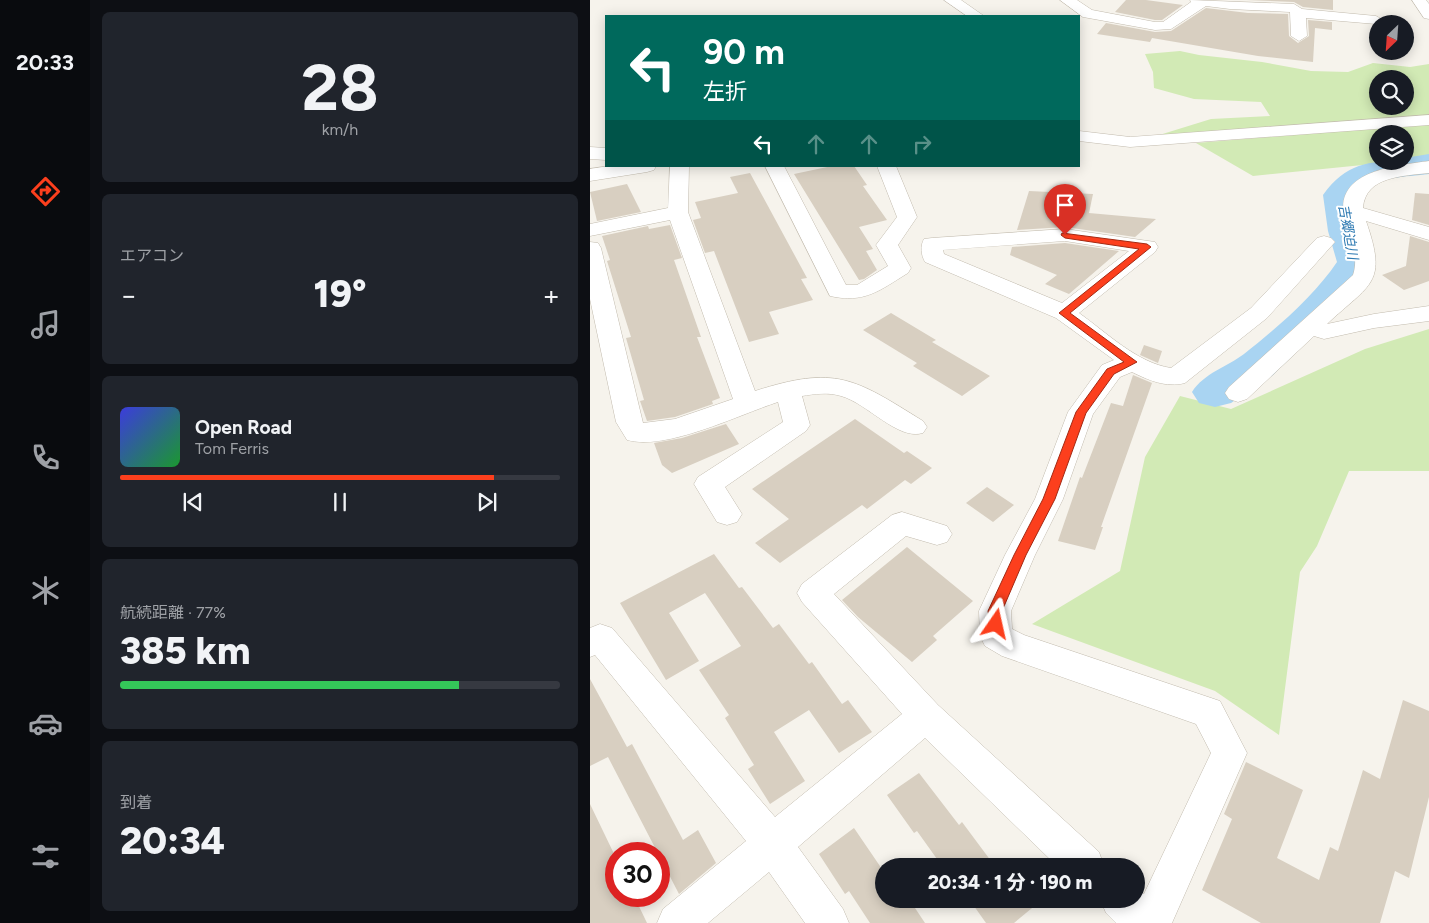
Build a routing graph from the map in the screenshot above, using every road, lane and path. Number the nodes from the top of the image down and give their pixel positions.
1 (951, 0) edge
2 (1067, 0) edge
3 (1200, 0) edge
4 (1419, 0) edge
5 (1234, 6) junction
6 (1297, 7) edge
7 (975, 15) edge
8 (1429, 15) edge
9 (1369, 19) edge
10 (1227, 23) dead end
11 (1299, 36) dead end
12 (1429, 120) edge
13 (1080, 136) edge
14 (590, 153) edge
15 (605, 154) edge
16 (641, 167) edge
17 (680, 167) edge
18 (775, 167) edge
19 (886, 167) edge
20 (1429, 167) edge
21 (590, 175) edge
22 (1353, 211) junction
23 (678, 212) junction
24 (590, 230) edge
25 (1429, 234) edge
26 (1324, 242) dead end
27 (590, 248) edge
28 (1429, 312) edge
29 (1064, 313) junction
30 (1311, 326) junction
31 (1132, 362) junction
32 (787, 389) junction
33 (1238, 393) dead end
34 (747, 403) junction
35 (914, 427) dead end
36 (727, 514) dead end
37 (937, 534) dead end
38 (590, 643) edge
39 (926, 716) junction
40 (772, 843) junction
41 (1077, 858) edge
42 (1130, 908) edge
43 (677, 923) edge
44 (829, 923) edge
45 (1146, 923) edge
46 (1151, 923) edge

1 - 7 street
2 - 3 street
3 - 5 street
4 - 8 street
5 - 6 street
5 - 10 street
6 - 9 street
6 - 11 street
12 - 13 street
14 - 15 street
16 - 21 street
17 - 23 street
18 - 19 street
20 - 22 street
22 - 25 street
22 - 30 street
23 - 24 street
23 - 34 street
26 - 31 street
27 - 34 street
28 - 30 street
29 - 29 street
29 - 31 street
30 - 33 street
31 - 46 street
32 - 34 street
32 - 35 street
32 - 36 street
37 - 39 street
38 - 40 street
39 - 40 street
39 - 41 street
40 - 43 street
40 - 44 street
42 - 45 street

